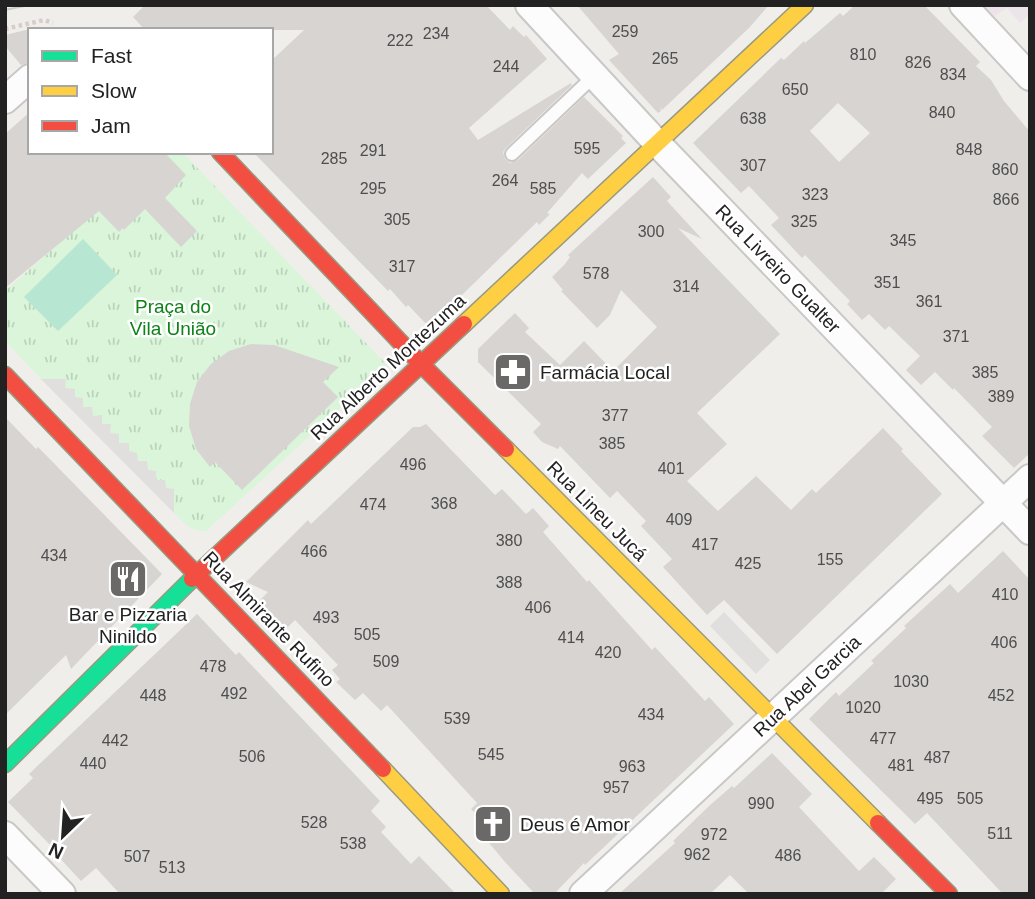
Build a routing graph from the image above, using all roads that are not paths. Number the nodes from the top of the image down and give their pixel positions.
1 (529, 5) edge
2 (805, 5) edge
3 (963, 5) edge
4 (595, 75) junction
5 (1030, 77) edge
6 (28, 80) edge
7 (5, 100) edge
8 (657, 143) junction
9 (512, 153) dead end
10 (222, 154) edge
11 (422, 365) junction
12 (5, 375) edge
13 (1030, 478) edge
14 (1003, 503) junction
15 (1030, 531) edge
16 (197, 574) junction
17 (774, 717) junction
18 (5, 764) edge
19 (5, 835) edge
20 (62, 894) edge
21 (501, 894) edge
22 (583, 894) edge
23 (949, 894) edge

1 - 4 street, Rua Livreiro Gualter
2 - 8 street, Rua Alberto Montezuma
3 - 5 street
4 - 8 street, Rua Livreiro Gualter
4 - 9 lane
6 - 7 street
8 - 11 street, Rua Alberto Montezuma
8 - 14 street, Rua Livreiro Gualter
10 - 11 street, Rua Lineu Jucá
11 - 16 street, Rua Alberto Montezuma
11 - 17 street, Rua Lineu Jucá
12 - 16 street, Rua Almirante Rufino
13 - 14 street, Rua Abel Garcia
14 - 15 street, Rua Livreiro Gualter
14 - 17 street, Rua Abel Garcia
16 - 18 street, Rua Alberto Montezuma
16 - 21 street, Rua Almirante Rufino
17 - 22 street, Rua Abel Garcia
17 - 23 street, Rua Lineu Jucá
19 - 20 street

